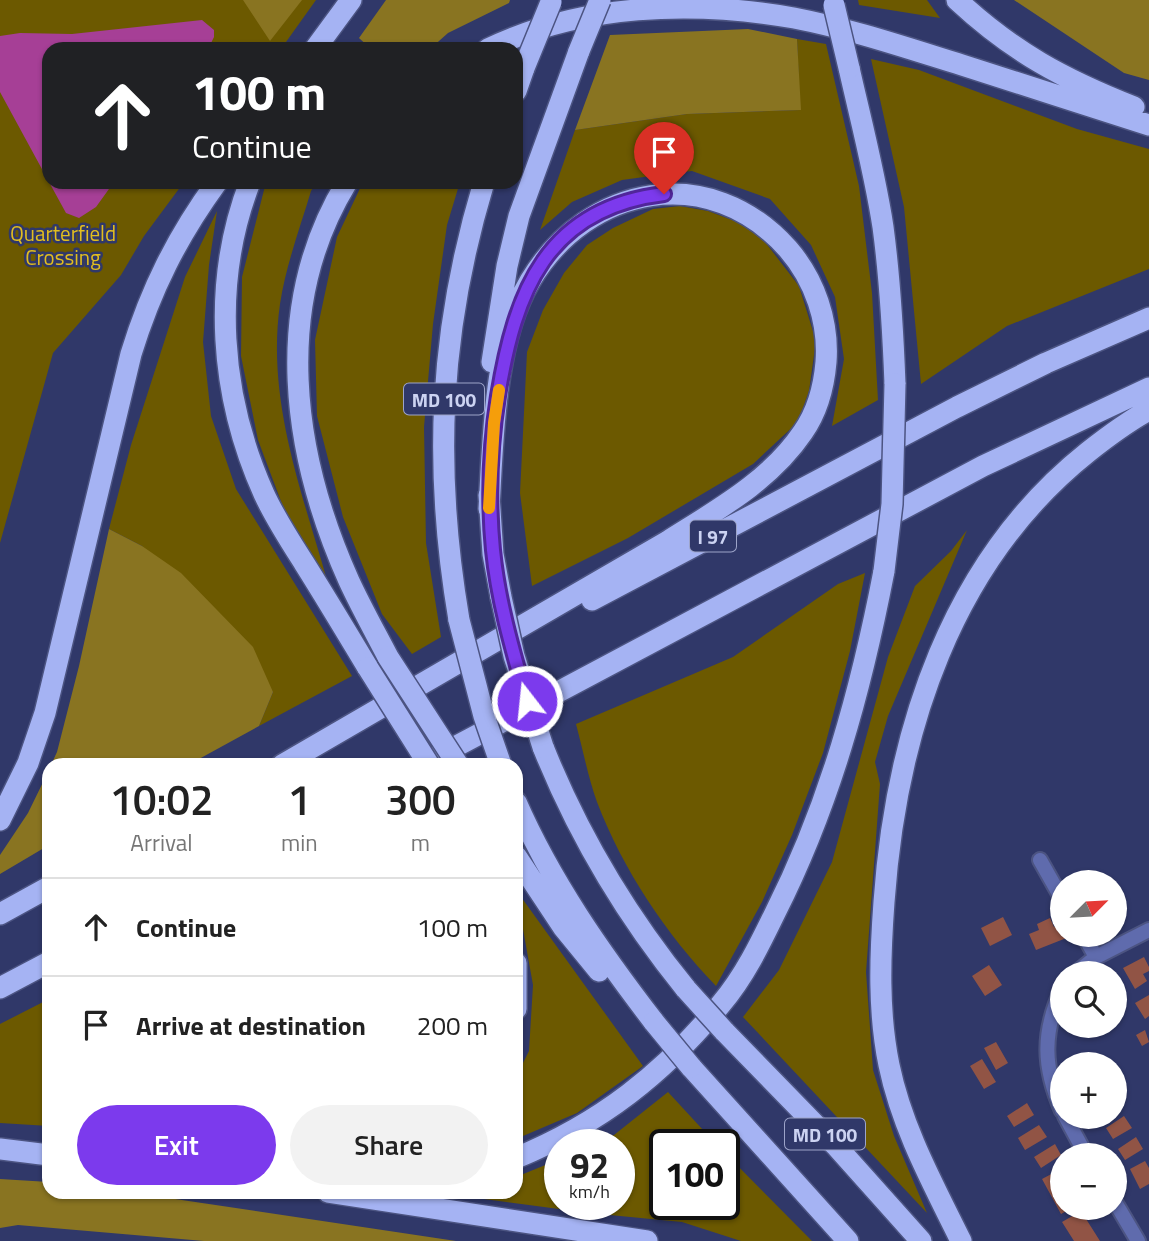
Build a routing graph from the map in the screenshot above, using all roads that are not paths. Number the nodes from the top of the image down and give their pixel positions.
1 (353, 0) edge
2 (600, 0) edge
3 (957, 0) edge
4 (552, 1) edge
5 (834, 3) edge
6 (320, 42) edge
7 (328, 42) edge
8 (502, 42) edge
9 (523, 71) edge
10 (1149, 112) edge
11 (1149, 125) edge
12 (213, 189) edge
13 (248, 189) edge
14 (343, 189) edge
15 (482, 189) edge
16 (1149, 318) edge
17 (1149, 388) edge
18 (1149, 410) edge
19 (489, 509) junction
20 (643, 646) junction
21 (294, 758) edge
22 (295, 758) edge
23 (425, 758) edge
24 (434, 758) edge
25 (453, 758) edge
26 (457, 758) edge
27 (499, 758) edge
28 (523, 816) edge
29 (0, 820) edge
30 (1040, 860) dead end
31 (523, 867) edge
32 (1050, 878) edge
33 (42, 891) edge
34 (0, 914) edge
35 (1149, 930) edge
36 (1090, 947) edge
37 (1096, 957) junction
38 (1091, 961) edge
39 (42, 966) edge
40 (0, 988) edge
41 (1050, 1020) edge
42 (651, 1024) junction
43 (1050, 1074) edge
44 (0, 1149) edge
45 (42, 1154) edge
46 (523, 1155) edge
47 (374, 1199) edge
48 (1126, 1220) edge
49 (647, 1241) edge
50 (848, 1241) edge
51 (921, 1241) edge
52 (961, 1241) edge
53 (1138, 1241) edge

1 - 6 highway
1 - 7 highway
2 - 19 highway, MD 100, bridge
3 - 10 highway
4 - 9 highway, bridge
5 - 46 highway, bridge
8 - 11 highway
12 - 29 highway
13 - 23 highway, bridge
14 - 25 highway, bridge
15 - 27 highway, MD 100, bridge
16 - 22 highway, I 97
17 - 20 highway
18 - 52 highway
19 - 21 highway
19 - 51 highway, MD 100, bridge
20 - 24 highway
20 - 26 highway
28 - 42 highway
30 - 32 street
31 - 42 highway
33 - 34 highway
35 - 37 street
36 - 37 street
37 - 38 street
39 - 40 highway
41 - 43 street
42 - 50 highway, MD 100, bridge
44 - 45 highway
47 - 49 highway
48 - 53 street

